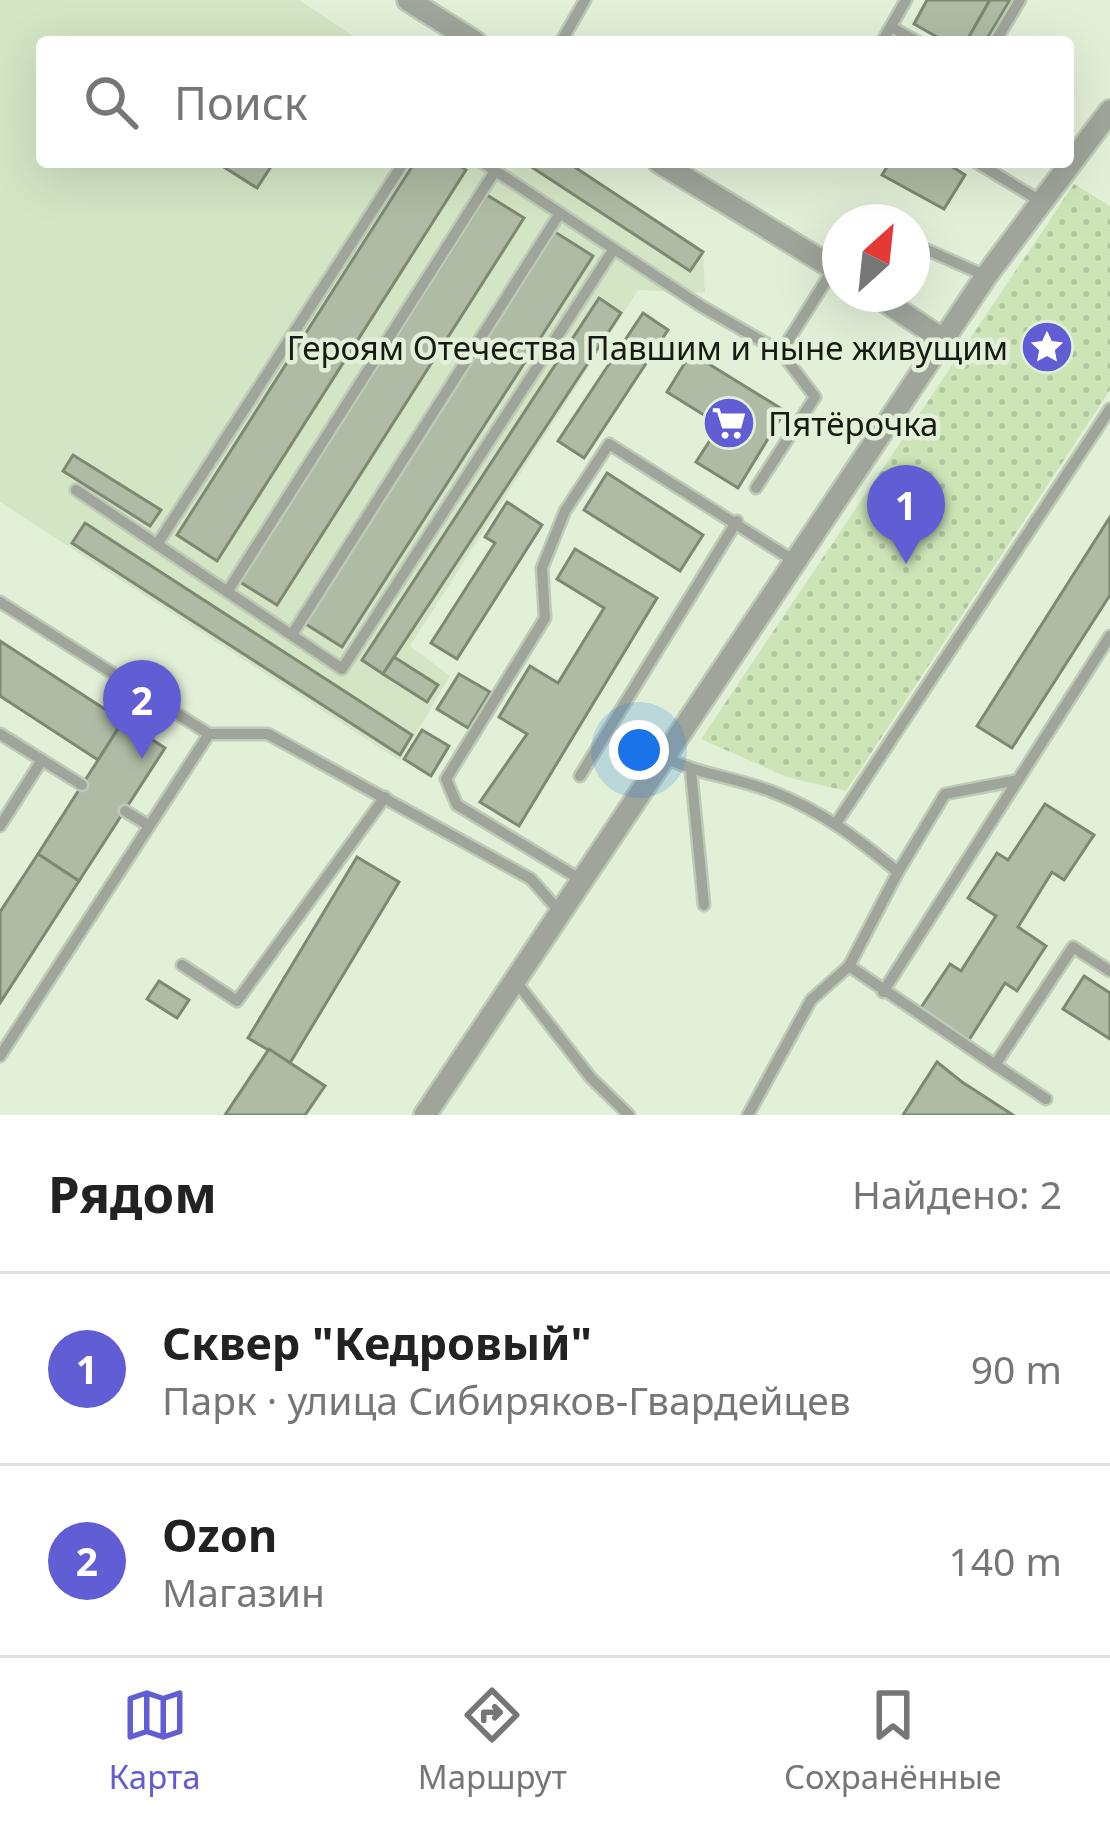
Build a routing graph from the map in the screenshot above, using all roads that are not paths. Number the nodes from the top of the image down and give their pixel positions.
1 (408, 0) edge
2 (586, 0) edge
3 (906, 0) edge
4 (1020, 0) edge
5 (891, 27) junction
6 (465, 36) edge
7 (565, 36) edge
8 (886, 36) edge
9 (907, 36) edge
10 (998, 36) edge
11 (1110, 111) edge
12 (1074, 159) edge
13 (400, 168) edge
14 (492, 168) edge
15 (669, 168) edge
16 (986, 168) edge
17 (1067, 168) edge
18 (495, 170) junction
19 (1042, 202) junction
20 (560, 213) junction
21 (614, 250) junction
22 (930, 251) edge
23 (822, 261) edge
24 (986, 276) junction
25 (822, 292) edge
26 (901, 312) edge
27 (945, 341) junction
28 (781, 352) junction
29 (1110, 409) edge
30 (756, 488) dead end
31 (76, 490) dead end
32 (736, 521) junction
33 (158, 543) junction
34 (797, 562) junction
35 (229, 589) junction
36 (0, 602) edge
37 (293, 634) junction
38 (1110, 636) edge
39 (0, 734) edge
40 (209, 734) junction
41 (666, 758) junction
42 (42, 760) junction
43 (691, 770) junction
44 (580, 776) dead end
45 (1018, 780) junction
46 (82, 784) dead end
47 (385, 796) junction
48 (124, 811) dead end
49 (837, 822) junction
50 (148, 825) junction
51 (0, 826) edge
52 (898, 872) junction
53 (583, 881) junction
54 (704, 905) dead end
55 (560, 912) junction
56 (182, 964) dead end
57 (849, 966) junction
58 (1110, 971) edge
59 (517, 983) junction
60 (883, 992) junction
61 (0, 1056) edge
62 (995, 1065) junction
63 (1046, 1099) dead end
64 (425, 1115) edge
65 (628, 1115) edge
66 (748, 1115) edge

1 - 6 street
2 - 7 lane
3 - 5 lane
4 - 10 lane
5 - 8 lane
5 - 9 lane
11 - 12 street
13 - 33 lane
14 - 18 lane
15 - 23 street
16 - 19 lane
17 - 19 street
18 - 20 lane
18 - 35 lane
19 - 24 street
20 - 21 lane
20 - 37 lane
21 - 28 lane
21 - 37 lane
22 - 24 lane
24 - 27 street
25 - 28 lane
26 - 27 street
27 - 34 street
28 - 30 lane
29 - 49 lane
31 - 33 lane
32 - 34 lane
32 - 44 lane
32 - 53 lane
33 - 35 lane
34 - 41 street
35 - 37 lane
36 - 40 lane
38 - 45 lane
39 - 42 lane
40 - 47 lane
40 - 50 lane
41 - 43 lane
41 - 53 street
42 - 46 lane
42 - 51 lane
43 - 49 lane
43 - 54 lane
45 - 52 lane
45 - 60 lane
47 - 55 lane
47 - 56 lane
48 - 50 lane
49 - 52 lane
50 - 61 lane
52 - 57 lane
53 - 55 street
55 - 59 street
57 - 60 lane
57 - 66 lane
58 - 62 lane
59 - 64 street
59 - 65 lane
60 - 62 lane
62 - 63 lane

